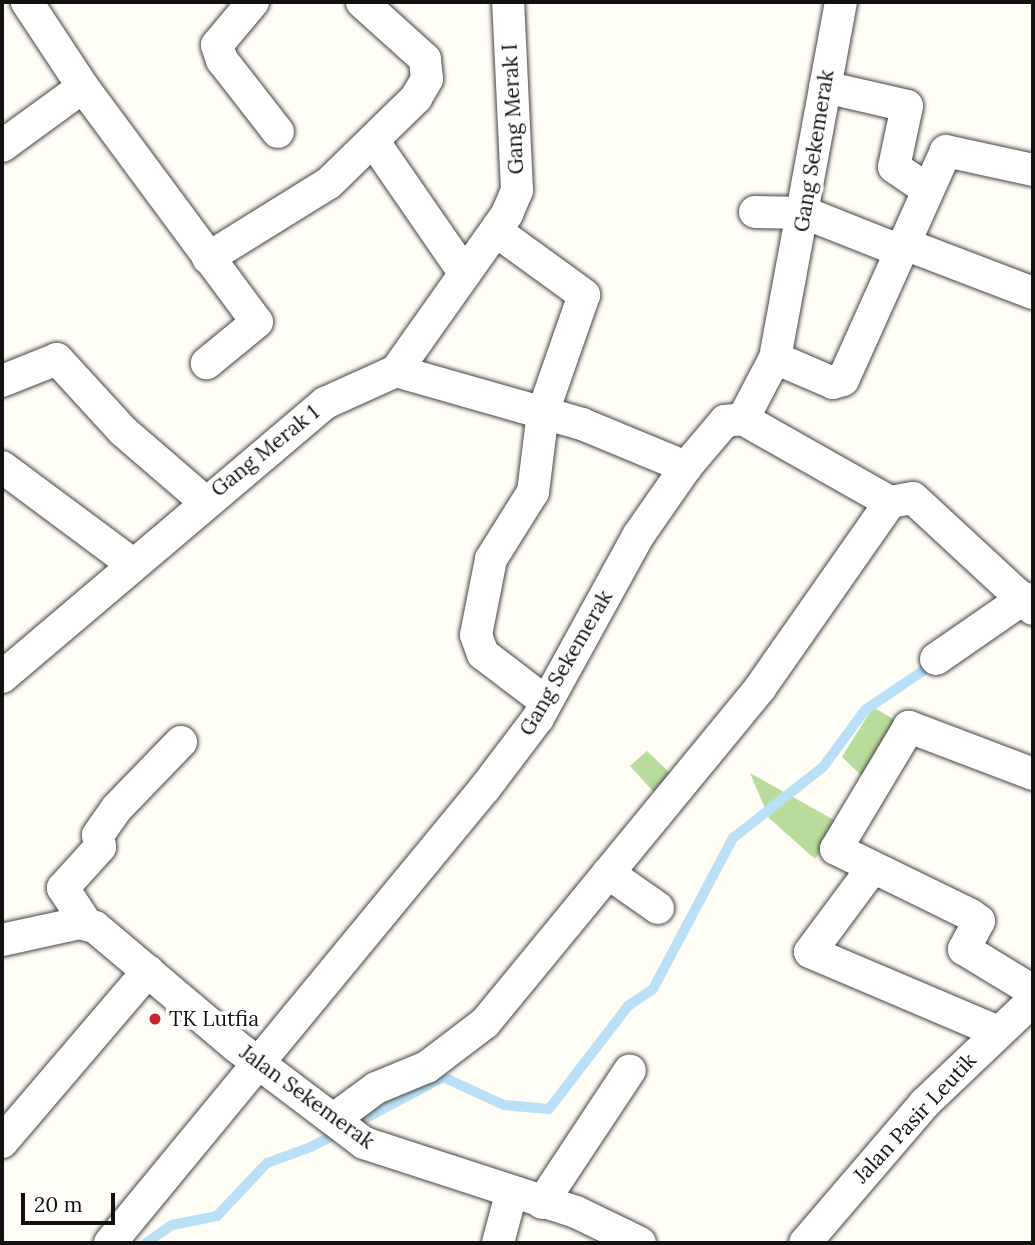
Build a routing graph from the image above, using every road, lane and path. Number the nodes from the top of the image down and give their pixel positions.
1 (27, 2) edge
2 (253, 2) edge
3 (362, 2) edge
4 (508, 2) edge
5 (841, 2) edge
6 (83, 87) junction
7 (825, 87) junction
8 (278, 132) dead end
9 (374, 142) junction
10 (2, 146) edge
11 (1033, 170) edge
12 (927, 189) junction
13 (755, 212) dead end
14 (805, 213) junction
15 (502, 222) junction
16 (899, 246) junction
17 (208, 258) junction
18 (465, 274) junction
19 (1033, 293) edge
20 (775, 358) junction
21 (207, 363) dead end
22 (396, 371) junction
23 (2, 381) edge
24 (542, 412) junction
25 (743, 419) junction
26 (2, 467) edge
27 (686, 467) junction
28 (203, 500) junction
29 (890, 502) junction
30 (130, 562) junction
31 (1029, 605) edge
32 (936, 659) dead end
33 (2, 677) edge
34 (546, 702) junction
35 (181, 742) dead end
36 (1033, 774) edge
37 (871, 870) junction
38 (608, 873) junction
39 (658, 908) dead end
40 (86, 923) junction
41 (2, 940) edge
42 (149, 971) junction
43 (1033, 991) edge
44 (1033, 1000) edge
45 (996, 1031) junction
46 (257, 1062) junction
47 (630, 1070) dead end
48 (347, 1129) junction
49 (2, 1142) edge
50 (510, 1194) junction
51 (542, 1203) junction
52 (110, 1243) edge
53 (498, 1243) edge
54 (640, 1243) edge
55 (805, 1243) edge

1 - 6 street
2 - 8 street
3 - 9 street
4 - 15 street, Gang Merak I
5 - 7 street, Gang Sekemerak
6 - 10 street
6 - 17 street
7 - 12 street
7 - 14 street, Gang Sekemerak
9 - 17 street
9 - 18 street
11 - 12 street
12 - 16 street
13 - 14 street
14 - 16 street
14 - 20 street, Gang Sekemerak
15 - 18 street
15 - 24 street
16 - 19 street
16 - 20 street
17 - 21 street
18 - 22 street
20 - 25 street, Gang Sekemerak
22 - 24 street
22 - 28 street, Gang Merak 1
23 - 28 street
24 - 27 street
24 - 34 street
25 - 27 street, Gang Sekemerak
25 - 29 street
26 - 30 street
27 - 34 street, Gang Sekemerak
28 - 30 street, Gang Merak 1
29 - 31 street
29 - 38 street
30 - 33 street, Gang Merak 1
31 - 32 street
34 - 46 street, Gang Sekemerak
35 - 40 street, Jalan Sekemerak
36 - 37 street
37 - 43 street
37 - 45 street
38 - 39 street
38 - 48 street
40 - 41 street
40 - 42 street, Jalan Sekemerak
42 - 46 street, Jalan Sekemerak
42 - 49 street
44 - 45 street, Jalan Pasir Leutik
45 - 55 street, Jalan Pasir Leutik
46 - 48 street, Jalan Sekemerak
46 - 52 street, Gang Sekemerak
47 - 51 street
48 - 50 street, Jalan Sekemerak
50 - 51 street, Jalan Sekemerak
50 - 53 street
51 - 54 street, Jalan Sekemerak

